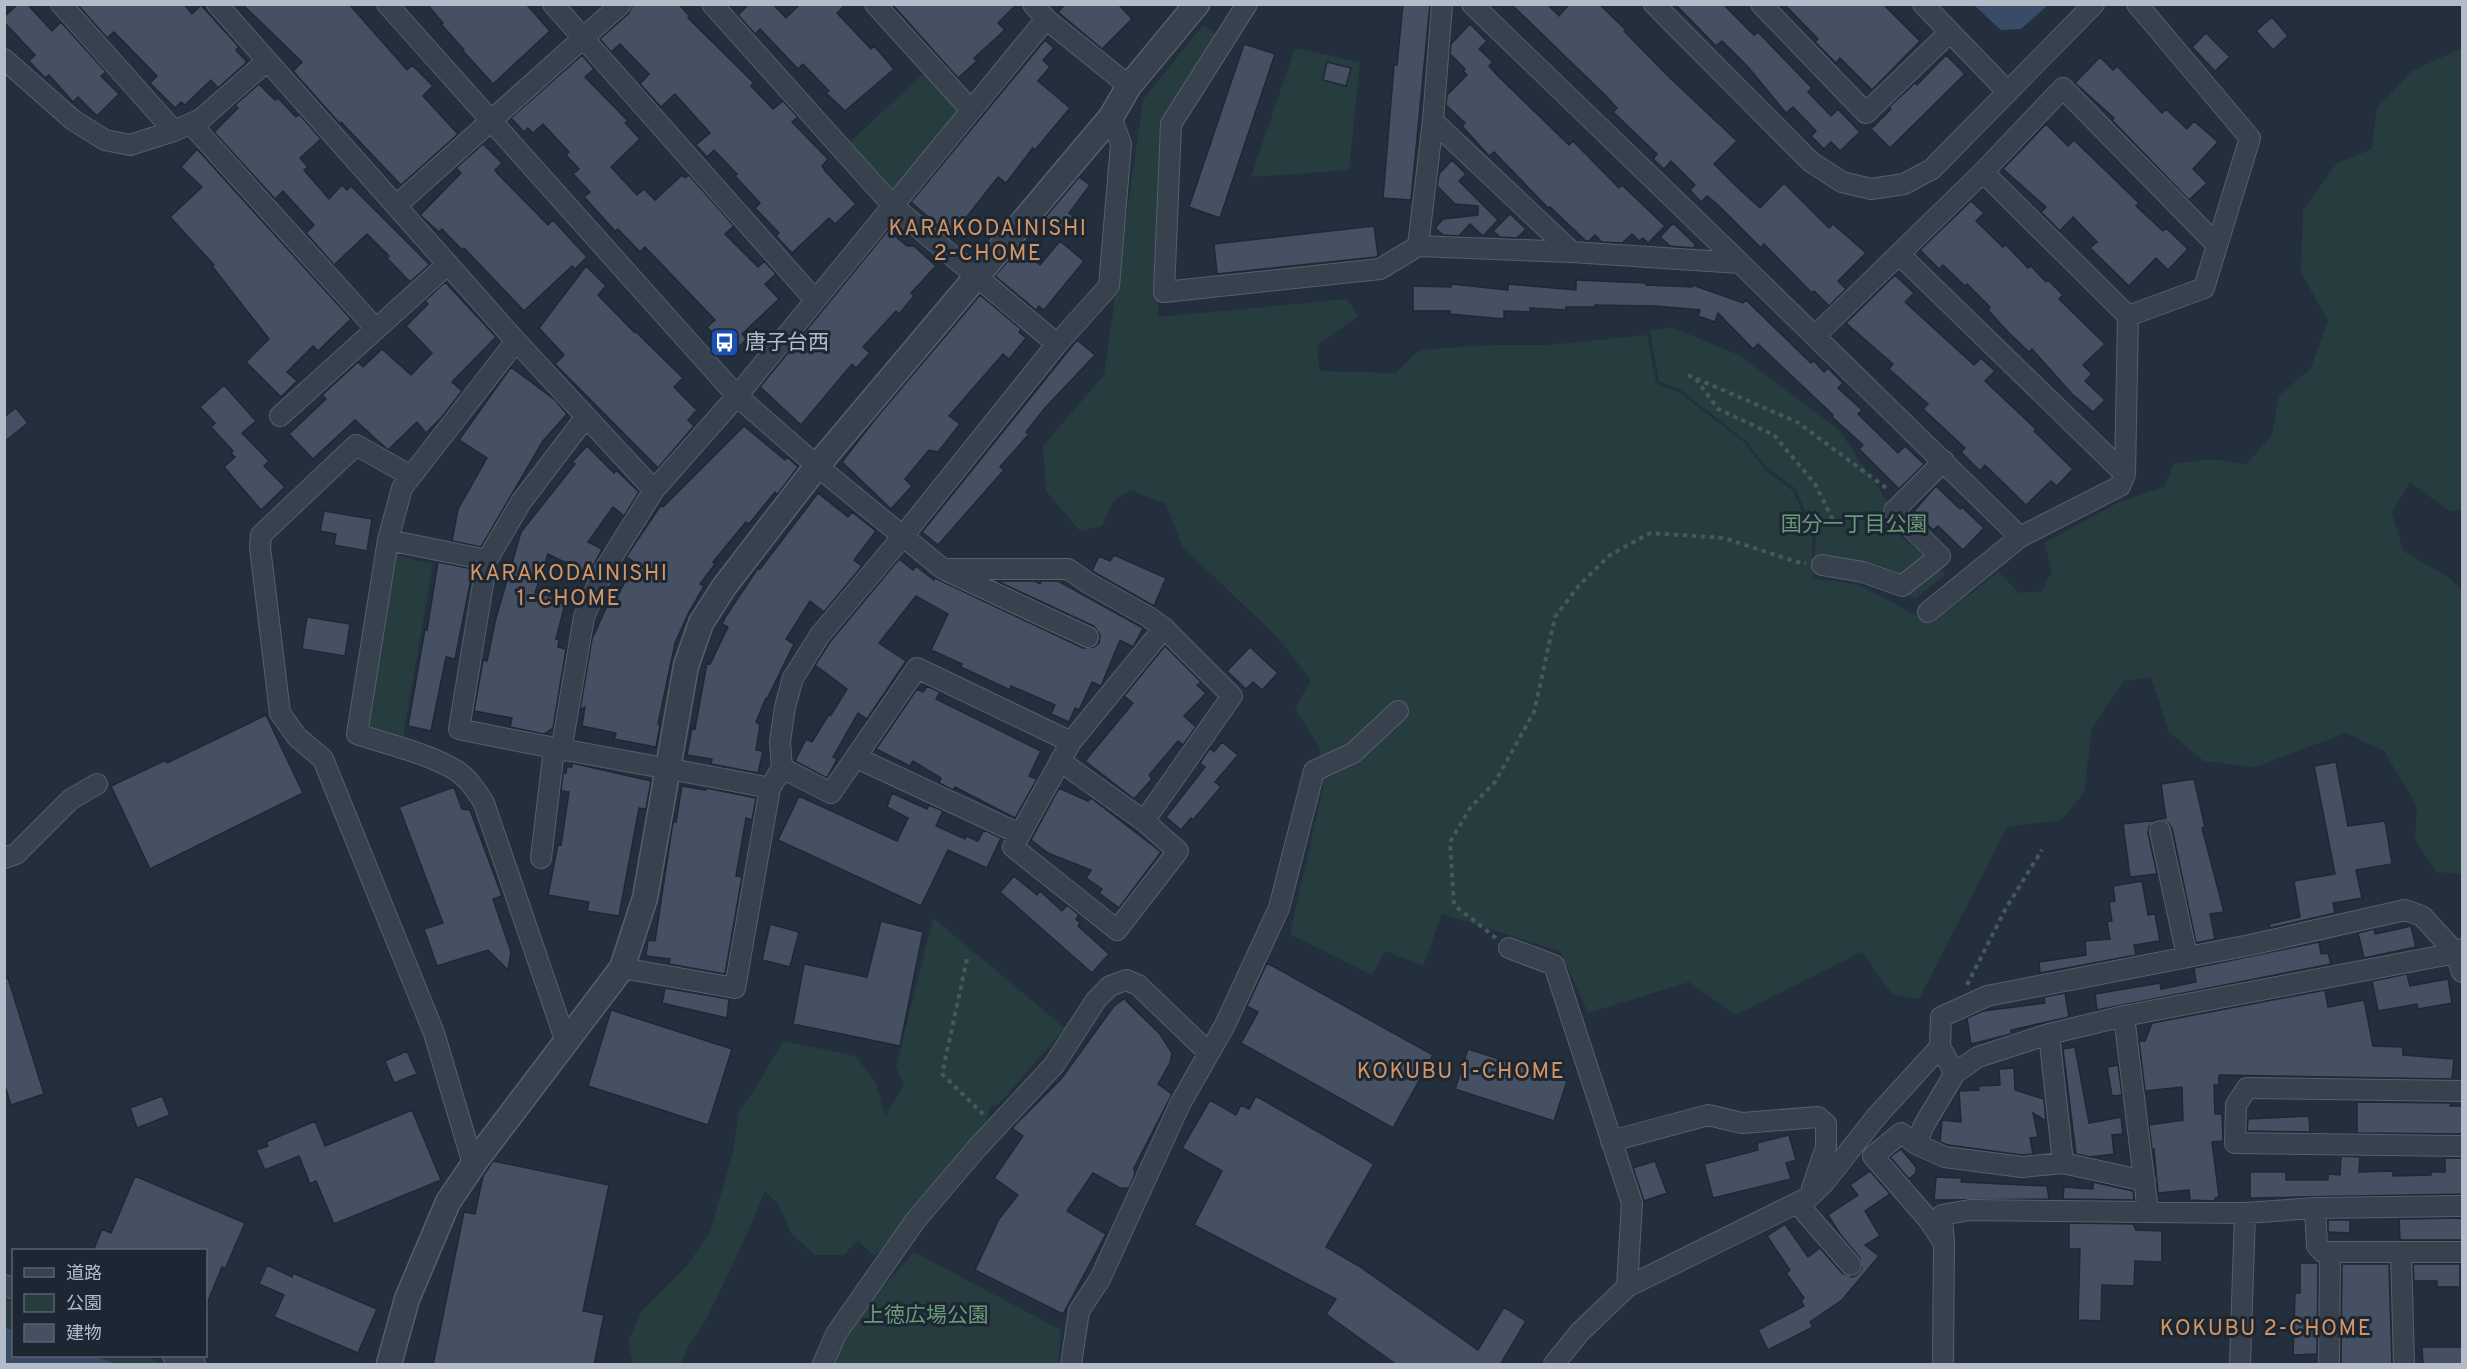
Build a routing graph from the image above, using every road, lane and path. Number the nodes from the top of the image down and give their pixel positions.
1 (61, 4) edge
2 (217, 4) edge
3 (387, 4) edge
4 (553, 4) edge
5 (621, 4) edge
6 (712, 4) edge
7 (875, 4) edge
8 (1197, 4) edge
9 (1247, 4) edge
10 (1442, 4) edge
11 (1464, 4) edge
12 (1472, 4) edge
13 (1654, 4) edge
14 (1761, 4) edge
15 (1923, 4) edge
16 (2094, 4) edge
17 (2137, 4) edge
18 (1039, 12) edge
19 (1440, 30) junction
20 (1950, 32) junction
21 (583, 39) junction
22 (4, 59) edge
23 (267, 61) junction
24 (1128, 86) junction
25 (2008, 92) junction
26 (970, 109) junction
27 (1111, 117) junction
28 (489, 121) junction
29 (1433, 121) junction
30 (182, 127) junction
31 (1983, 172) junction
32 (397, 205) junction
33 (894, 207) junction
34 (2217, 245) junction
35 (1418, 246) junction
36 (1572, 252) junction
37 (1899, 254) junction
38 (448, 264) junction
39 (1740, 264) junction
40 (976, 275) junction
41 (815, 300) junction
42 (2128, 316) junction
43 (376, 329) junction
44 (1816, 335) junction
45 (516, 341) junction
46 (1057, 344) junction
47 (1688, 375) dead end
48 (1695, 378) junction
49 (737, 396) junction
50 (280, 417) dead end
51 (585, 418) junction
52 (1944, 461) junction
53 (816, 466) junction
54 (2125, 474) junction
55 (411, 476) junction
56 (654, 490) junction
57 (1904, 501) junction
58 (1833, 520) dead end
59 (903, 536) junction
60 (2020, 537) junction
61 (388, 540) junction
62 (487, 560) junction
63 (1822, 565) joint
64 (943, 569) junction
65 (1928, 612) dead end
66 (1164, 628) junction
67 (1088, 638) dead end
68 (1398, 711) dead end
69 (1071, 742) junction
70 (557, 750) junction
71 (857, 758) junction
72 (1060, 761) junction
73 (666, 767) junction
74 (782, 768) junction
75 (97, 784) dead end
76 (770, 788) junction
77 (1144, 821) junction
78 (2160, 831) dead end
79 (1020, 834) junction
80 (2042, 850) dead end
81 (4, 858) edge
82 (541, 858) dead end
83 (1509, 948) joint
84 (2459, 951) edge
85 (2187, 956) junction
86 (967, 960) dead end
87 (622, 968) junction
88 (2463, 972) edge
89 (1956, 1011) junction
90 (2124, 1016) junction
91 (2049, 1034) junction
92 (566, 1042) junction
93 (1940, 1047) junction
94 (1209, 1053) junction
95 (1955, 1073) junction
96 (2463, 1091) edge
97 (997, 1127) junction
98 (1611, 1141) junction
99 (1916, 1144) junction
100 (2463, 1146) edge
101 (2063, 1162) junction
102 (473, 1164) junction
103 (2145, 1181) junction
104 (1803, 1200) junction
105 (2463, 1206) edge
106 (2315, 1208) junction
107 (2148, 1212) junction
108 (2245, 1213) junction
109 (1944, 1242) junction
110 (2401, 1252) junction
111 (2463, 1252) edge
112 (2330, 1253) junction
113 (1851, 1265) dead end
114 (1627, 1287) junction
115 (175, 1357) edge
116 (195, 1365) edge
117 (389, 1365) edge
118 (823, 1365) edge
119 (1071, 1365) edge
120 (1554, 1365) edge
121 (1942, 1365) edge
122 (2240, 1365) edge
123 (2329, 1365) edge
124 (2404, 1365) edge

1 - 30 street
2 - 23 street
3 - 28 street
4 - 21 street
5 - 21 street
6 - 33 street
7 - 26 street
8 - 24 street
9 - 35 street
10 - 19 street
11 - 19 street
12 - 39 street
13 - 25 street
14 - 20 street
15 - 20 street
16 - 25 street
17 - 34 street
18 - 24 street
18 - 26 street
19 - 29 street
20 - 25 street
21 - 28 street
21 - 41 street
22 - 30 street
23 - 30 street
23 - 32 street
24 - 27 street
26 - 33 street
27 - 40 street
27 - 46 street
28 - 32 street
28 - 49 street
29 - 35 street
29 - 36 street
30 - 43 street
31 - 34 street
31 - 37 street
31 - 42 street
32 - 38 street
33 - 40 street
33 - 41 street
34 - 42 street
35 - 36 street
36 - 39 street
37 - 44 street
37 - 54 street
38 - 43 street
38 - 45 street
39 - 44 street
40 - 46 street
40 - 53 street
41 - 49 street
42 - 54 street
43 - 50 street
44 - 52 street
45 - 51 street
45 - 55 street
46 - 59 street
47 - 48 path
48 - 57 path
48 - 58 path
49 - 53 street
49 - 56 street
51 - 56 street
51 - 62 street
52 - 57 street
52 - 60 street
53 - 59 street
53 - 73 street
54 - 60 street
55 - 61 street
55 - 102 street
56 - 70 street
57 - 63 street
59 - 64 street
59 - 74 street
60 - 65 street
61 - 62 street
61 - 92 street
62 - 70 street
63 - 83 path
64 - 66 street
64 - 67 street
66 - 69 street
66 - 77 street
68 - 94 street
69 - 71 street
69 - 72 street
70 - 73 street
70 - 82 street
71 - 74 street
71 - 79 street
72 - 77 street
72 - 79 street
73 - 76 street
73 - 87 street
74 - 76 street
75 - 81 street
76 - 87 street
77 - 79 street
78 - 85 street
80 - 89 path
83 - 98 street
84 - 85 street
84 - 88 street
84 - 90 street
85 - 89 street
86 - 97 path
87 - 92 street
89 - 93 street
90 - 91 street
90 - 103 street
91 - 95 street
91 - 101 street
92 - 102 street
93 - 95 street
93 - 104 street
94 - 97 street
94 - 119 street
95 - 99 street
96 - 100 street
97 - 118 street
98 - 104 street
98 - 114 street
99 - 101 street
99 - 109 street
101 - 103 street
102 - 117 street
103 - 107 street
104 - 113 street
104 - 114 street
105 - 106 street
106 - 108 street
106 - 112 street
107 - 108 street
107 - 109 street
108 - 122 street
109 - 121 street
110 - 111 street
110 - 112 street
110 - 124 street
112 - 123 street
114 - 120 street
115 - 116 street

